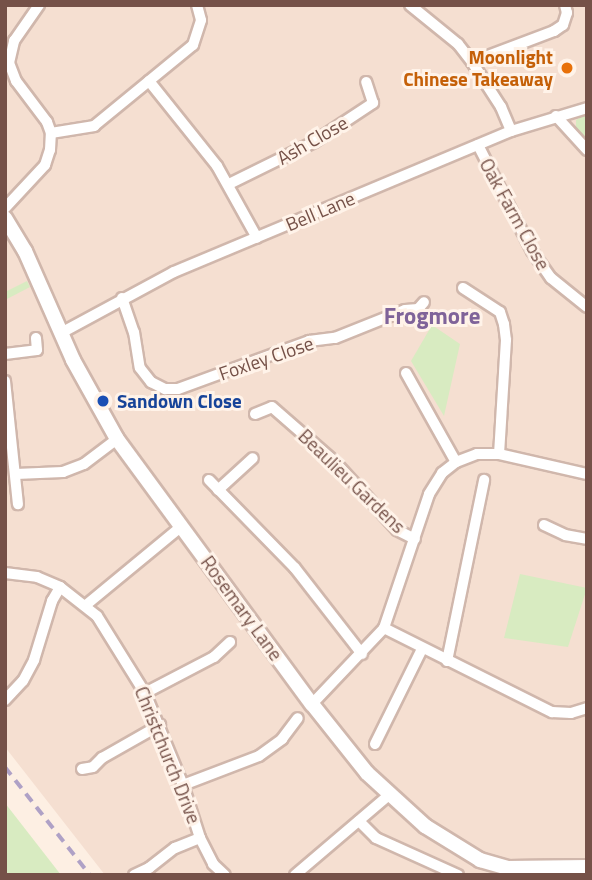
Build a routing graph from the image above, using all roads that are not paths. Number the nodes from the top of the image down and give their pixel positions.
1 (39, 5) edge
2 (197, 5) edge
3 (411, 5) edge
4 (565, 5) edge
5 (472, 62) junction
6 (7, 64) edge
7 (149, 81) junction
8 (366, 82) dead end
9 (587, 108) edge
10 (556, 116) junction
11 (511, 131) junction
12 (51, 133) junction
13 (478, 145) junction
14 (587, 150) edge
15 (229, 184) junction
16 (5, 208) edge
17 (5, 218) edge
18 (257, 238) junction
19 (463, 288) dead end
20 (122, 298) junction
21 (424, 302) dead end
22 (587, 307) edge
23 (61, 333) junction
24 (36, 338) dead end
25 (5, 354) edge
26 (406, 373) dead end
27 (5, 382) edge
28 (255, 414) dead end
29 (117, 439) junction
30 (499, 454) junction
31 (253, 458) dead end
32 (456, 462) junction
33 (16, 474) junction
34 (587, 474) edge
35 (209, 480) dead end
36 (484, 480) dead end
37 (218, 490) junction
38 (19, 504) dead end
39 (544, 525) dead end
40 (182, 526) junction
41 (415, 539) junction
42 (587, 539) edge
43 (5, 573) edge
44 (60, 587) junction
45 (86, 605) junction
46 (384, 628) junction
47 (230, 642) dead end
48 (422, 649) junction
49 (362, 653) junction
50 (447, 662) junction
51 (145, 692) junction
52 (5, 700) edge
53 (312, 704) junction
54 (587, 708) edge
55 (298, 718) dead end
56 (160, 725) junction
57 (375, 744) dead end
58 (82, 769) dead end
59 (183, 785) junction
60 (389, 795) junction
61 (359, 821) junction
62 (200, 838) junction
63 (583, 870) edge
64 (134, 875) edge
65 (225, 875) edge
66 (295, 875) edge
67 (458, 875) edge

1 - 6 street
2 - 7 street
3 - 5 street
4 - 5 street
5 - 11 street
6 - 12 street
7 - 12 street
7 - 15 street
8 - 15 street, Ash Close
9 - 10 street, Bell Lane
10 - 11 street, Bell Lane
10 - 14 street
11 - 13 street, Bell Lane
12 - 16 street
13 - 18 street, Bell Lane
13 - 22 street, Oak Farm Close
15 - 18 street
17 - 23 street, Rosemary Lane
18 - 20 street, Bell Lane
19 - 30 street
20 - 21 street, Foxley Close
20 - 23 street, Bell Lane
23 - 29 street, Rosemary Lane
24 - 25 street
26 - 32 street
27 - 33 street
28 - 41 street, Beaulieu Gardens
29 - 33 street
29 - 40 street, Rosemary Lane
30 - 32 street
30 - 34 street
31 - 37 street
32 - 41 street, Beaulieu Gardens
33 - 38 street
35 - 37 street
36 - 50 street
37 - 49 street
39 - 42 street
40 - 45 street
40 - 53 street, Rosemary Lane
41 - 46 street, Beaulieu Gardens
43 - 44 street, Christchurch Drive
44 - 45 street, Christchurch Drive
44 - 52 street
45 - 51 street, Christchurch Drive
46 - 48 street
46 - 49 street, Beaulieu Gardens
47 - 51 street
48 - 50 street
48 - 57 street
49 - 53 street, Beaulieu Gardens
50 - 54 street
51 - 56 street, Christchurch Drive
53 - 60 street, Rosemary Lane
55 - 59 street
56 - 58 street
56 - 59 street, Christchurch Drive
59 - 62 street, Christchurch Drive
60 - 61 street
60 - 63 street, Rosemary Lane
61 - 66 street
61 - 67 street
62 - 64 street
62 - 65 street, Christchurch Drive

